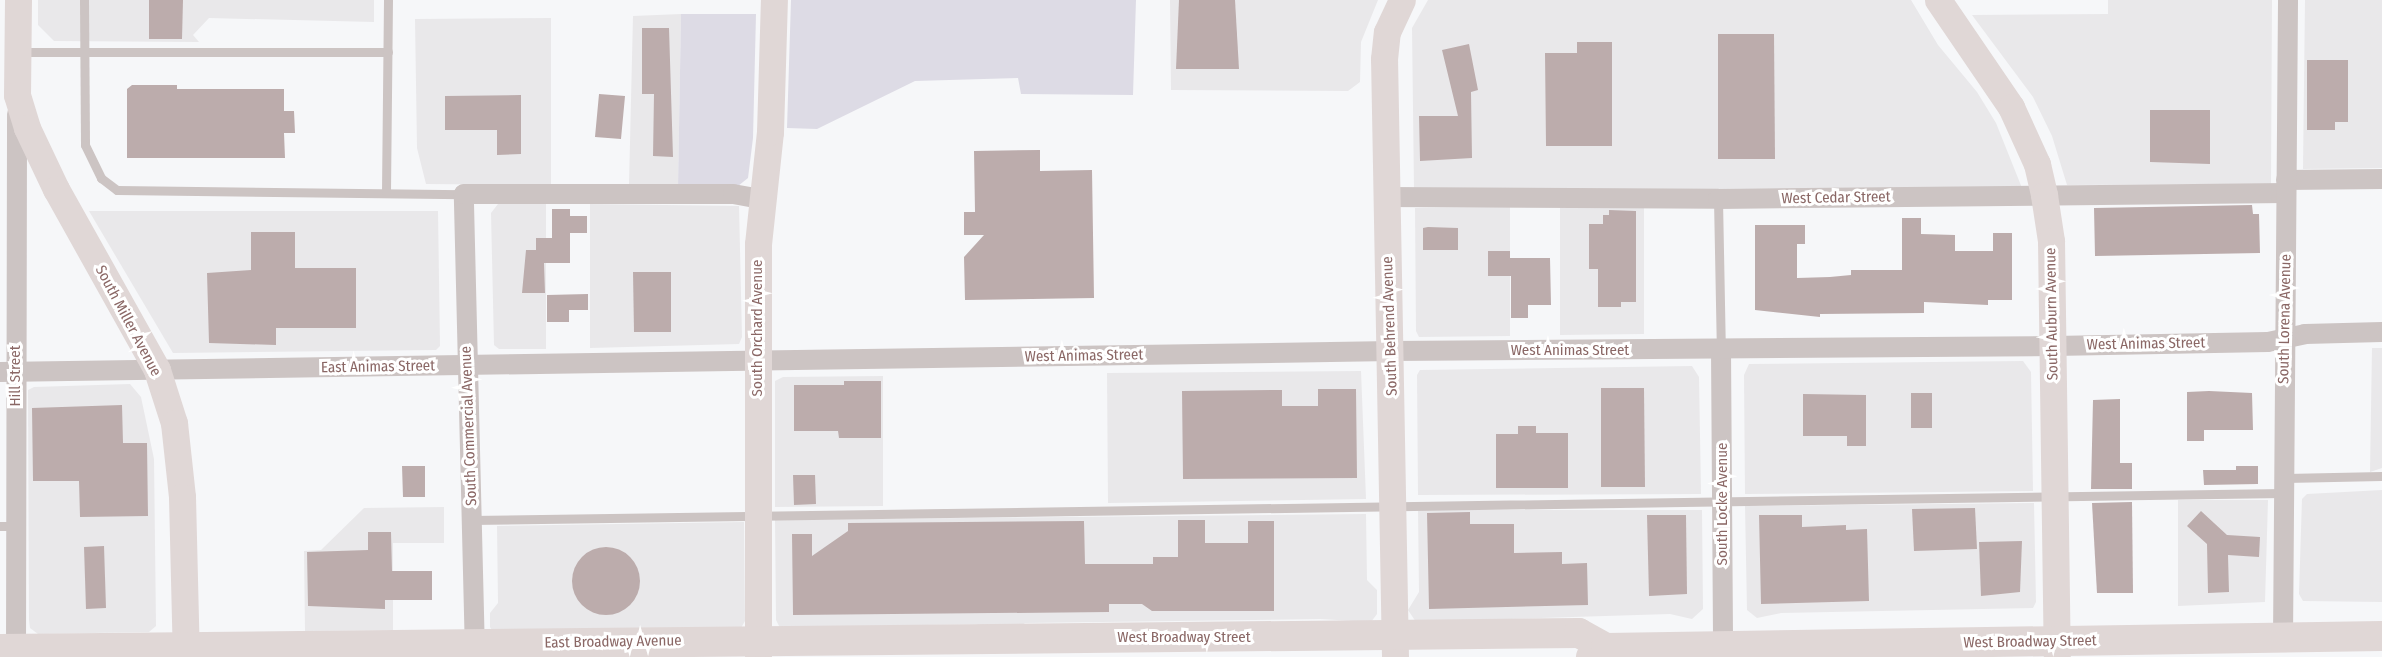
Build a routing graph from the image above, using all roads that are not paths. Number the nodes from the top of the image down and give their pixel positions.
1 (18, 0) edge
2 (84, 0) edge
3 (388, 0) edge
4 (774, 0) edge
5 (1402, 0) edge
6 (1938, 0) edge
7 (2288, 0) edge
8 (18, 52) junction
9 (84, 52) junction
10 (388, 52) junction
11 (17, 95) junction
12 (2382, 179) edge
13 (2286, 186) junction
14 (386, 191) junction
15 (464, 194) junction
16 (2044, 195) junction
17 (1386, 197) junction
18 (762, 199) junction
19 (1718, 199) junction
20 (2382, 332) edge
21 (2284, 338) junction
22 (2054, 346) junction
23 (1721, 350) junction
24 (1392, 351) junction
25 (757, 361) junction
26 (466, 366) junction
27 (157, 370) junction
28 (8, 372) edge
29 (2382, 476) edge
30 (2283, 485) junction
31 (2055, 495) junction
32 (1723, 501) junction
33 (1394, 503) junction
34 (758, 514) junction
35 (471, 520) junction
36 (8, 526) edge
37 (2382, 636) edge
38 (2283, 639) junction
39 (1395, 647) edge
40 (1036, 648) edge
41 (758, 649) edge
42 (2057, 649) edge
43 (475, 651) edge
44 (11, 652) edge
45 (1723, 652) edge
46 (186, 653) edge
47 (1598, 653) edge

1 - 8 street, South Miller Avenue
2 - 9 lane
3 - 10 lane
4 - 18 street, South Orchard Avenue
5 - 17 street, South Behrend Avenue
6 - 16 street, South Auburn Avenue
7 - 13 street, South Lorena Avenue
8 - 9 lane
8 - 11 street, South Miller Avenue
9 - 10 lane
9 - 14 lane
10 - 14 lane
11 - 27 street, South Miller Avenue
11 - 28 street, Hill Street
12 - 13 street, West Cedar Street
13 - 16 street, West Cedar Street
13 - 21 street, South Lorena Avenue
14 - 15 lane
15 - 18 street
15 - 26 street, South Commercial Avenue
16 - 19 street, West Cedar Street
16 - 22 street, South Auburn Avenue
17 - 19 street, West Cedar Street
17 - 24 street, South Behrend Avenue
18 - 25 street, South Orchard Avenue
19 - 23 lane
20 - 21 street, West Animas Street
21 - 22 street, West Animas Street
21 - 30 street, South Lorena Avenue
22 - 23 street, West Animas Street
22 - 31 street, South Auburn Avenue
23 - 24 street, West Animas Street
23 - 32 street, South Locke Avenue
24 - 25 street, West Animas Street
24 - 33 street, South Behrend Avenue
25 - 26 street, East Animas Street
25 - 34 street, South Orchard Avenue
26 - 27 street, East Animas Street
26 - 35 street, South Commercial Avenue
27 - 28 street, East Animas Street
27 - 46 street, South Miller Avenue
28 - 36 street, Hill Street
29 - 30 lane
30 - 31 lane
30 - 38 street, South Lorena Avenue
31 - 32 lane
31 - 42 street, South Auburn Avenue
32 - 33 lane
32 - 45 street, South Locke Avenue
33 - 34 lane
33 - 39 street, South Behrend Avenue
34 - 35 lane
34 - 41 street, South Orchard Avenue
35 - 43 street, South Commercial Avenue
36 - 44 street, Hill Street
37 - 38 main road, West Broadway Street
38 - 42 main road, West Broadway Street
39 - 40 main road, West Broadway Street
39 - 47 main road, West Broadway Street
40 - 41 main road, West Broadway Street
41 - 43 main road, East Broadway Avenue
42 - 45 main road, West Broadway Street
43 - 46 main road, East Broadway Avenue
44 - 46 main road, East Broadway Avenue
45 - 47 main road, West Broadway Street

